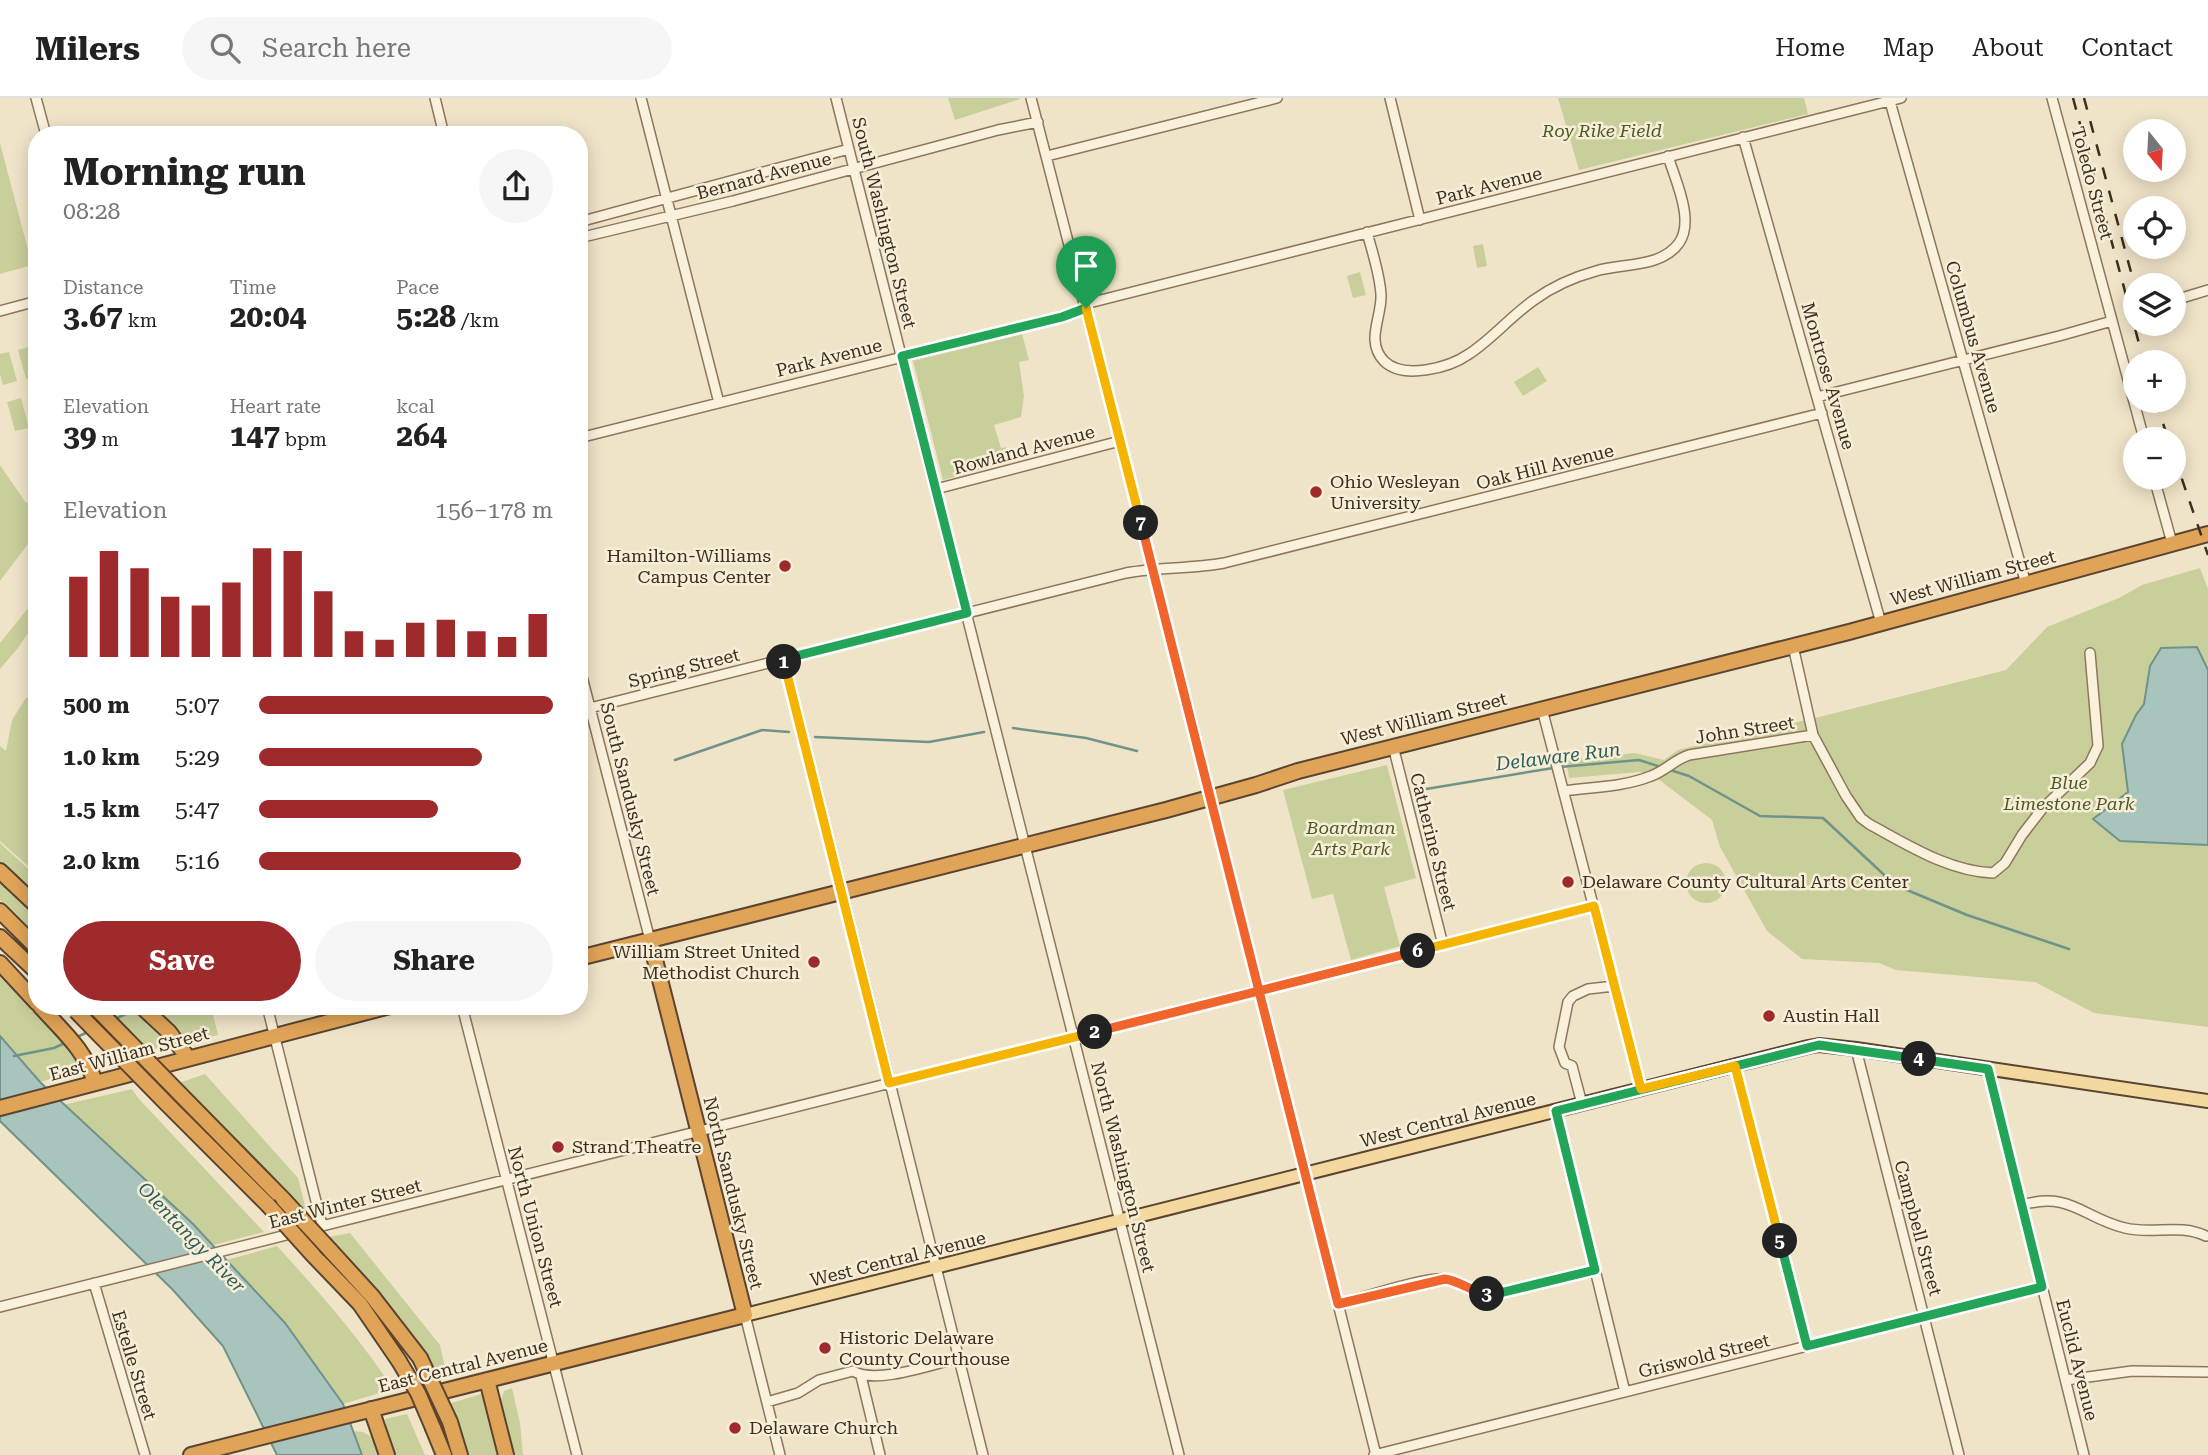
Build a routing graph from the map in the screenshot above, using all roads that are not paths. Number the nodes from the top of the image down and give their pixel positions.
1 (37, 98) edge
2 (435, 98) edge
3 (641, 98) edge
4 (836, 98) edge
5 (1031, 98) edge
6 (1277, 98) edge
7 (1390, 98) edge
8 (1901, 98) edge
9 (2052, 98) edge
10 (1890, 99) edge
11 (1038, 122) junction
12 (44, 126) edge
13 (442, 126) edge
14 (1744, 137) junction
15 (849, 149) junction
16 (1046, 156) junction
17 (1668, 156) junction
18 (854, 169) junction
19 (666, 198) junction
20 (671, 216) junction
21 (588, 220) edge
22 (1419, 220) junction
23 (1367, 232) junction
24 (588, 236) edge
25 (2208, 290) edge
26 (2186, 297) edge
27 (28, 303) edge
28 (1086, 306) junction
29 (0, 311) edge
30 (2112, 321) junction
31 (902, 356) junction
32 (1963, 360) junction
33 (1817, 397) junction
34 (719, 403) junction
35 (1822, 413) junction
36 (2141, 427) edge
37 (588, 436) edge
38 (1120, 441) junction
39 (936, 489) junction
40 (2157, 490) edge
41 (2208, 534) edge
42 (2172, 544) junction
43 (1152, 568) junction
44 (2026, 584) junction
45 (967, 613) junction
46 (1881, 623) junction
47 (1793, 646) junction
48 (2090, 653) dead end
49 (784, 659) junction
50 (588, 700) edge
51 (590, 708) junction
52 (1542, 709) junction
53 (1814, 735) junction
54 (1393, 746) junction
55 (1564, 791) junction
56 (1211, 797) junction
57 (1026, 845) junction
58 (0, 871) edge
59 (841, 892) junction
60 (28, 897) edge
61 (1594, 906) junction
62 (0, 911) edge
63 (0, 937) edge
64 (28, 939) edge
65 (650, 940) junction
66 (1443, 945) junction
67 (588, 956) edge
68 (0, 963) edge
69 (28, 963) edge
70 (1614, 986) junction
71 (1259, 991) junction
72 (28, 994) edge
73 (47, 1015) edge
74 (81, 1015) edge
75 (103, 1015) edge
76 (151, 1015) edge
77 (269, 1015) edge
78 (356, 1015) edge
79 (464, 1015) edge
80 (275, 1036) junction
81 (1075, 1037) junction
82 (1856, 1049) junction
83 (188, 1058) junction
84 (1735, 1066) junction
85 (1988, 1069) junction
86 (95, 1083) junction
87 (889, 1083) junction
88 (1641, 1089) junction
89 (2208, 1101) edge
90 (1582, 1104) junction
91 (0, 1108) edge
92 (1556, 1111) junction
93 (698, 1131) junction
94 (1306, 1174) junction
95 (506, 1180) junction
96 (2022, 1205) junction
97 (1120, 1221) junction
98 (322, 1226) junction
99 (2206, 1236) dead end
100 (936, 1267) junction
101 (1595, 1270) junction
102 (94, 1283) junction
103 (2042, 1287) junction
104 (1338, 1304) junction
105 (0, 1307) edge
106 (745, 1315) junction
107 (1925, 1315) junction
108 (1807, 1346) junction
109 (959, 1358) junction
110 (554, 1364) junction
111 (2208, 1372) edge
112 (861, 1376) junction
113 (487, 1380) junction
114 (2066, 1380) junction
115 (1625, 1392) junction
116 (767, 1402) junction
117 (371, 1409) junction
118 (145, 1455) edge
119 (191, 1455) edge
120 (387, 1455) edge
121 (444, 1455) edge
122 (460, 1455) edge
123 (506, 1455) edge
124 (577, 1455) edge
125 (780, 1455) edge
126 (880, 1455) edge
127 (983, 1455) edge
128 (1179, 1455) edge
129 (1375, 1455) edge
130 (1959, 1455) edge
131 (2084, 1455) edge

1 - 12 street
2 - 13 street
3 - 19 street
4 - 15 street, South Washington Street
5 - 11 street
6 - 16 street
7 - 22 street
8 - 10 street, Park Avenue
9 - 30 street, Toledo Street
10 - 14 street, Park Avenue
10 - 32 street, Columbus Avenue
11 - 16 street
11 - 18 street, Bernard Avenue
14 - 17 street, Park Avenue
14 - 33 street, Montrose Avenue
15 - 18 street, South Washington Street
15 - 19 street, Bernard Avenue
16 - 28 street
17 - 22 street, Park Avenue
17 - 23 street
18 - 20 street, Bernard Avenue
18 - 31 street, South Washington Street
19 - 20 street
19 - 21 street, Bernard Avenue
20 - 24 street, Bernard Avenue
20 - 34 street
22 - 23 street, Park Avenue
23 - 28 street, Park Avenue
25 - 26 street
27 - 29 street
28 - 31 street, Park Avenue
28 - 38 street
30 - 32 street
30 - 36 street, Toledo Street
31 - 34 street, Park Avenue
31 - 39 street, South Washington Street
32 - 33 street
32 - 44 street, Columbus Avenue
33 - 35 street, Montrose Avenue
34 - 37 street, Park Avenue
35 - 43 street, Oak Hill Avenue
35 - 46 street, Montrose Avenue
38 - 39 street, Rowland Avenue
38 - 43 street
39 - 45 street, South Washington Street
40 - 42 street
41 - 42 highway, West William Street
42 - 44 highway, West William Street
43 - 45 street, Spring Street
43 - 56 street
44 - 46 highway, West William Street
45 - 49 street, Spring Street
45 - 57 street, South Washington Street
46 - 47 highway, West William Street
47 - 52 highway, West William Street
47 - 53 street
48 - 53 street
49 - 51 street, Spring Street
49 - 59 street
50 - 51 street, South Sandusky Street
51 - 65 street, South Sandusky Street
52 - 54 highway, West William Street
52 - 55 street
53 - 55 street, John Street
54 - 56 highway, West William Street
54 - 66 street, Catherine Street
55 - 61 street
56 - 57 highway, West William Street
56 - 71 street
57 - 59 highway, West William Street
57 - 81 street, North Washington Street
58 - 60 highway
59 - 65 highway, West William Street
59 - 87 street
61 - 66 street, East Winter Street
61 - 70 street
62 - 64 highway
63 - 69 highway
65 - 67 highway
65 - 93 highway, North Sandusky Street
66 - 71 street, East Winter Street
68 - 72 highway
70 - 88 street
70 - 90 street
71 - 81 street, East Winter Street
71 - 94 street
73 - 86 highway
74 - 121 highway, bridge
75 - 122 highway, bridge
76 - 83 highway
77 - 80 street
78 - 80 highway, East William Street
79 - 95 street, North Union Street
80 - 83 highway, East William Street
80 - 98 street
81 - 87 street, East Winter Street
81 - 97 street, North Washington Street
82 - 84 main road, West Central Avenue
82 - 85 main road, West Central Avenue
82 - 107 street, Campbell Street
83 - 86 highway, East William Street
84 - 88 main road, West Central Avenue
84 - 108 street
85 - 89 main road, West Central Avenue
85 - 96 street, Euclid Avenue
86 - 91 highway, East William Street
87 - 93 street, East Winter Street
87 - 100 street
88 - 90 main road, West Central Avenue
90 - 92 main road, West Central Avenue
92 - 94 main road, West Central Avenue
92 - 101 street
93 - 95 street, East Winter Street
93 - 106 highway, North Sandusky Street
94 - 97 main road, West Central Avenue
94 - 104 street
95 - 98 street, East Winter Street
95 - 110 street, North Union Street
96 - 99 street
96 - 103 street, Euclid Avenue
97 - 100 main road, West Central Avenue
97 - 128 street, North Washington Street
98 - 102 street, East Winter Street
100 - 106 main road, West Central Avenue
100 - 109 street
101 - 104 street
101 - 115 street
102 - 105 street, East Winter Street
102 - 118 street, Estelle Street
103 - 107 street, Griswold Street
103 - 114 street, Euclid Avenue
104 - 129 street
106 - 110 highway, East Central Avenue
106 - 116 street, North Sandusky Street
107 - 108 street, Griswold Street
107 - 130 street, Campbell Street
108 - 115 street, Griswold Street
109 - 112 street
109 - 127 street
110 - 113 highway, East Central Avenue
110 - 124 street, North Union Street
111 - 114 street
112 - 116 street
112 - 126 street
113 - 117 highway, East Central Avenue
113 - 123 highway
114 - 131 street, Euclid Avenue
115 - 129 street, Griswold Street
116 - 125 street, North Sandusky Street
117 - 119 highway, East Central Avenue
117 - 120 highway

